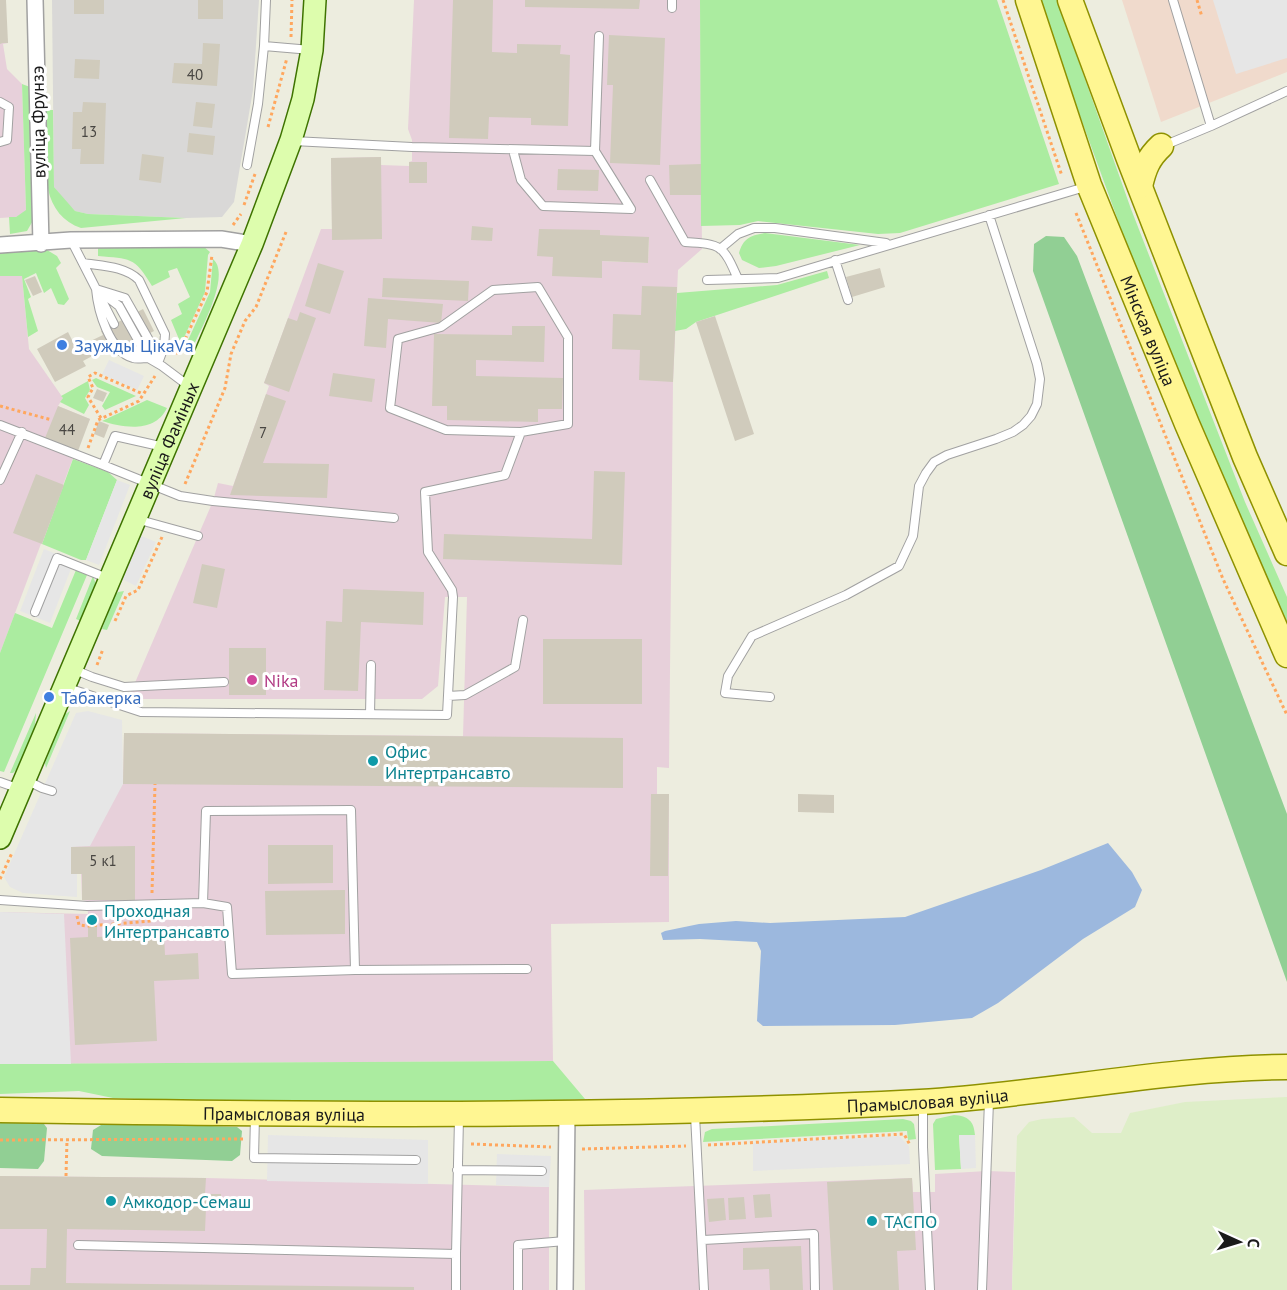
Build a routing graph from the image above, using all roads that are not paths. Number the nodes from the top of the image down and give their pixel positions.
1 (35, 0) edge
2 (267, 0) edge
3 (315, 0) edge
4 (1028, 0) edge
5 (1070, 0) edge
6 (1173, 0) edge
7 (599, 36) dead end
8 (264, 46) junction
9 (312, 50) junction
10 (1287, 91) edge
11 (0, 102) edge
12 (1211, 126) junction
13 (1120, 134) junction
14 (291, 140) junction
15 (0, 142) edge
16 (1161, 146) junction
17 (513, 150) junction
18 (595, 152) junction
19 (247, 165) dead end
20 (650, 180) dead end
21 (1089, 185) junction
22 (1140, 186) junction
23 (988, 214) junction
24 (71, 240) junction
25 (40, 243) junction
26 (252, 244) junction
27 (890, 244) junction
28 (0, 245) edge
29 (720, 249) junction
30 (835, 260) junction
31 (83, 263) junction
32 (738, 279) junction
33 (707, 280) dead end
34 (96, 289) junction
35 (848, 300) dead end
36 (114, 324) dead end
37 (126, 345) dead end
38 (156, 362) junction
39 (192, 387) junction
40 (0, 424) edge
41 (22, 432) junction
42 (521, 432) junction
43 (165, 447) junction
44 (103, 465) junction
45 (0, 480) edge
46 (151, 482) junction
47 (135, 518) junction
48 (394, 518) dead end
49 (198, 536) dead end
50 (1287, 553) edge
51 (109, 579) junction
52 (35, 612) dead end
53 (523, 620) dead end
54 (1287, 655) edge
55 (371, 665) dead end
56 (68, 677) junction
57 (224, 682) dead end
58 (448, 696) junction
59 (770, 697) dead end
60 (369, 714) junction
61 (0, 782) edge
62 (23, 785) junction
63 (52, 790) dead end
64 (0, 838) edge
65 (0, 900) edge
66 (202, 903) junction
67 (526, 969) dead end
68 (355, 970) junction
69 (1287, 1067) edge
70 (989, 1096) junction
71 (923, 1101) junction
72 (0, 1110) edge
73 (695, 1112) junction
74 (459, 1113) junction
75 (567, 1113) junction
76 (255, 1114) junction
77 (416, 1160) dead end
78 (458, 1170) junction
79 (543, 1171) dead end
80 (703, 1240) junction
81 (565, 1241) junction
82 (78, 1245) dead end
83 (456, 1254) junction
84 (456, 1290) edge
85 (518, 1290) edge
86 (564, 1290) edge
87 (704, 1290) edge
88 (815, 1290) edge
89 (930, 1290) edge
90 (982, 1290) edge

1 - 25 street, вуліца Фрунзэ
2 - 8 lane
3 - 9 main road, вуліца Фаміных
4 - 21 main road, Мінская вуліца
5 - 13 main road
6 - 12 lane
7 - 18 lane
8 - 9 lane
8 - 19 lane
9 - 14 main road, вуліца Фаміных
10 - 12 lane
11 - 15 lane
12 - 16 lane
13 - 16 main road
13 - 22 main road
14 - 17 lane
14 - 26 main road, вуліца Фаміных
16 - 22 main road
17 - 18 lane
17 - 18 lane
20 - 29 lane
21 - 23 lane
21 - 54 main road, Мінская вуліца
22 - 50 main road
23 - 27 lane
23 - 59 lane
24 - 25 street
24 - 26 street
24 - 31 lane
25 - 28 street
26 - 39 main road, вуліца Фаміных
27 - 29 lane
27 - 30 lane
29 - 32 lane
30 - 32 lane
30 - 35 lane
31 - 34 lane
31 - 38 lane
32 - 33 lane
34 - 36 lane
34 - 38 lane
34 - 38 lane
37 - 38 lane
38 - 39 lane
39 - 43 main road, вуліца Фаміных
40 - 41 lane
41 - 44 lane
41 - 45 lane
42 - 42 lane
42 - 58 lane
43 - 44 lane
43 - 46 main road, вуліца Фаміных
44 - 46 lane
46 - 47 main road, вуліца Фаміных
46 - 48 lane
47 - 49 lane
47 - 51 main road, вуліца Фаміных
51 - 52 lane
51 - 56 main road, вуліца Фаміных
53 - 58 lane
55 - 60 lane
56 - 57 lane
56 - 60 lane
56 - 62 main road, вуліца Фаміных
58 - 60 lane
61 - 62 lane
62 - 63 lane
62 - 64 main road, вуліца Фаміных
65 - 66 lane
66 - 68 lane
66 - 68 lane
67 - 68 lane
69 - 70 main road, Прамысловая вуліца
70 - 71 main road, Прамысловая вуліца
70 - 90 lane
71 - 73 main road, Прамысловая вуліца
71 - 89 lane
72 - 76 main road, Прамысловая вуліца
73 - 75 main road, Прамысловая вуліца
73 - 80 lane
74 - 75 main road, Прамысловая вуліца
74 - 76 main road, Прамысловая вуліца
74 - 78 lane
75 - 81 street
76 - 77 lane
78 - 79 lane
78 - 83 lane
80 - 87 lane
80 - 88 lane
81 - 85 lane
81 - 86 street
82 - 83 lane
83 - 84 lane

